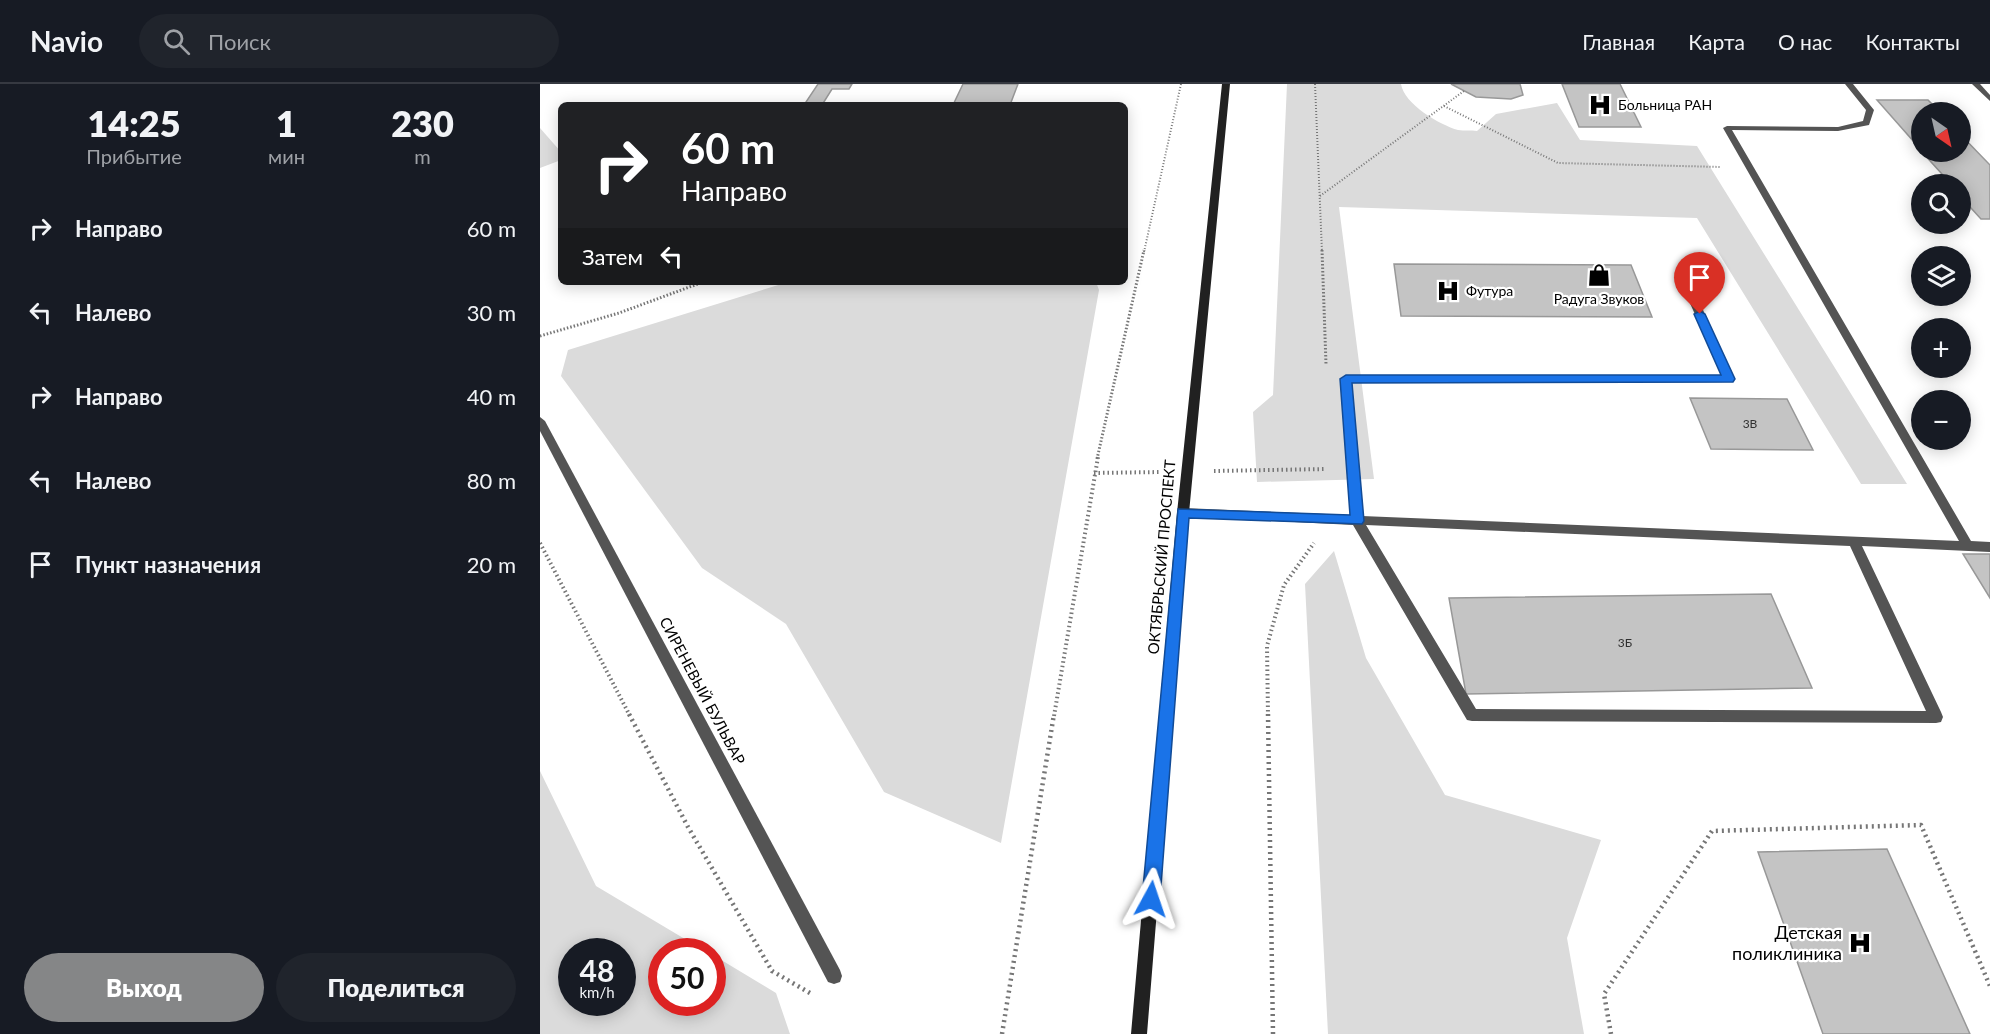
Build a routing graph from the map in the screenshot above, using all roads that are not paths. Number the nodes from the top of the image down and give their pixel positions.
1 (1226, 84) edge
2 (1849, 84) edge
3 (1976, 84) edge
4 (1990, 99) edge
5 (1690, 292) dead end
6 (540, 421) edge
7 (1183, 513) junction
8 (1357, 521) junction
9 (1854, 542) junction
10 (1968, 546) junction
11 (1990, 547) edge
12 (834, 976) dead end
13 (1139, 1034) edge

1 - 7 main road, ОКТЯБРЬСКИЙ ПРОСПЕКТ
2 - 10 street
3 - 4 street
5 - 8 street
6 - 12 street, СИРЕНЕВЫЙ БУЛЬВАР
7 - 8 street
7 - 13 main road, ОКТЯБРЬСКИЙ ПРОСПЕКТ
8 - 9 street
8 - 9 street
9 - 10 street
10 - 11 street

